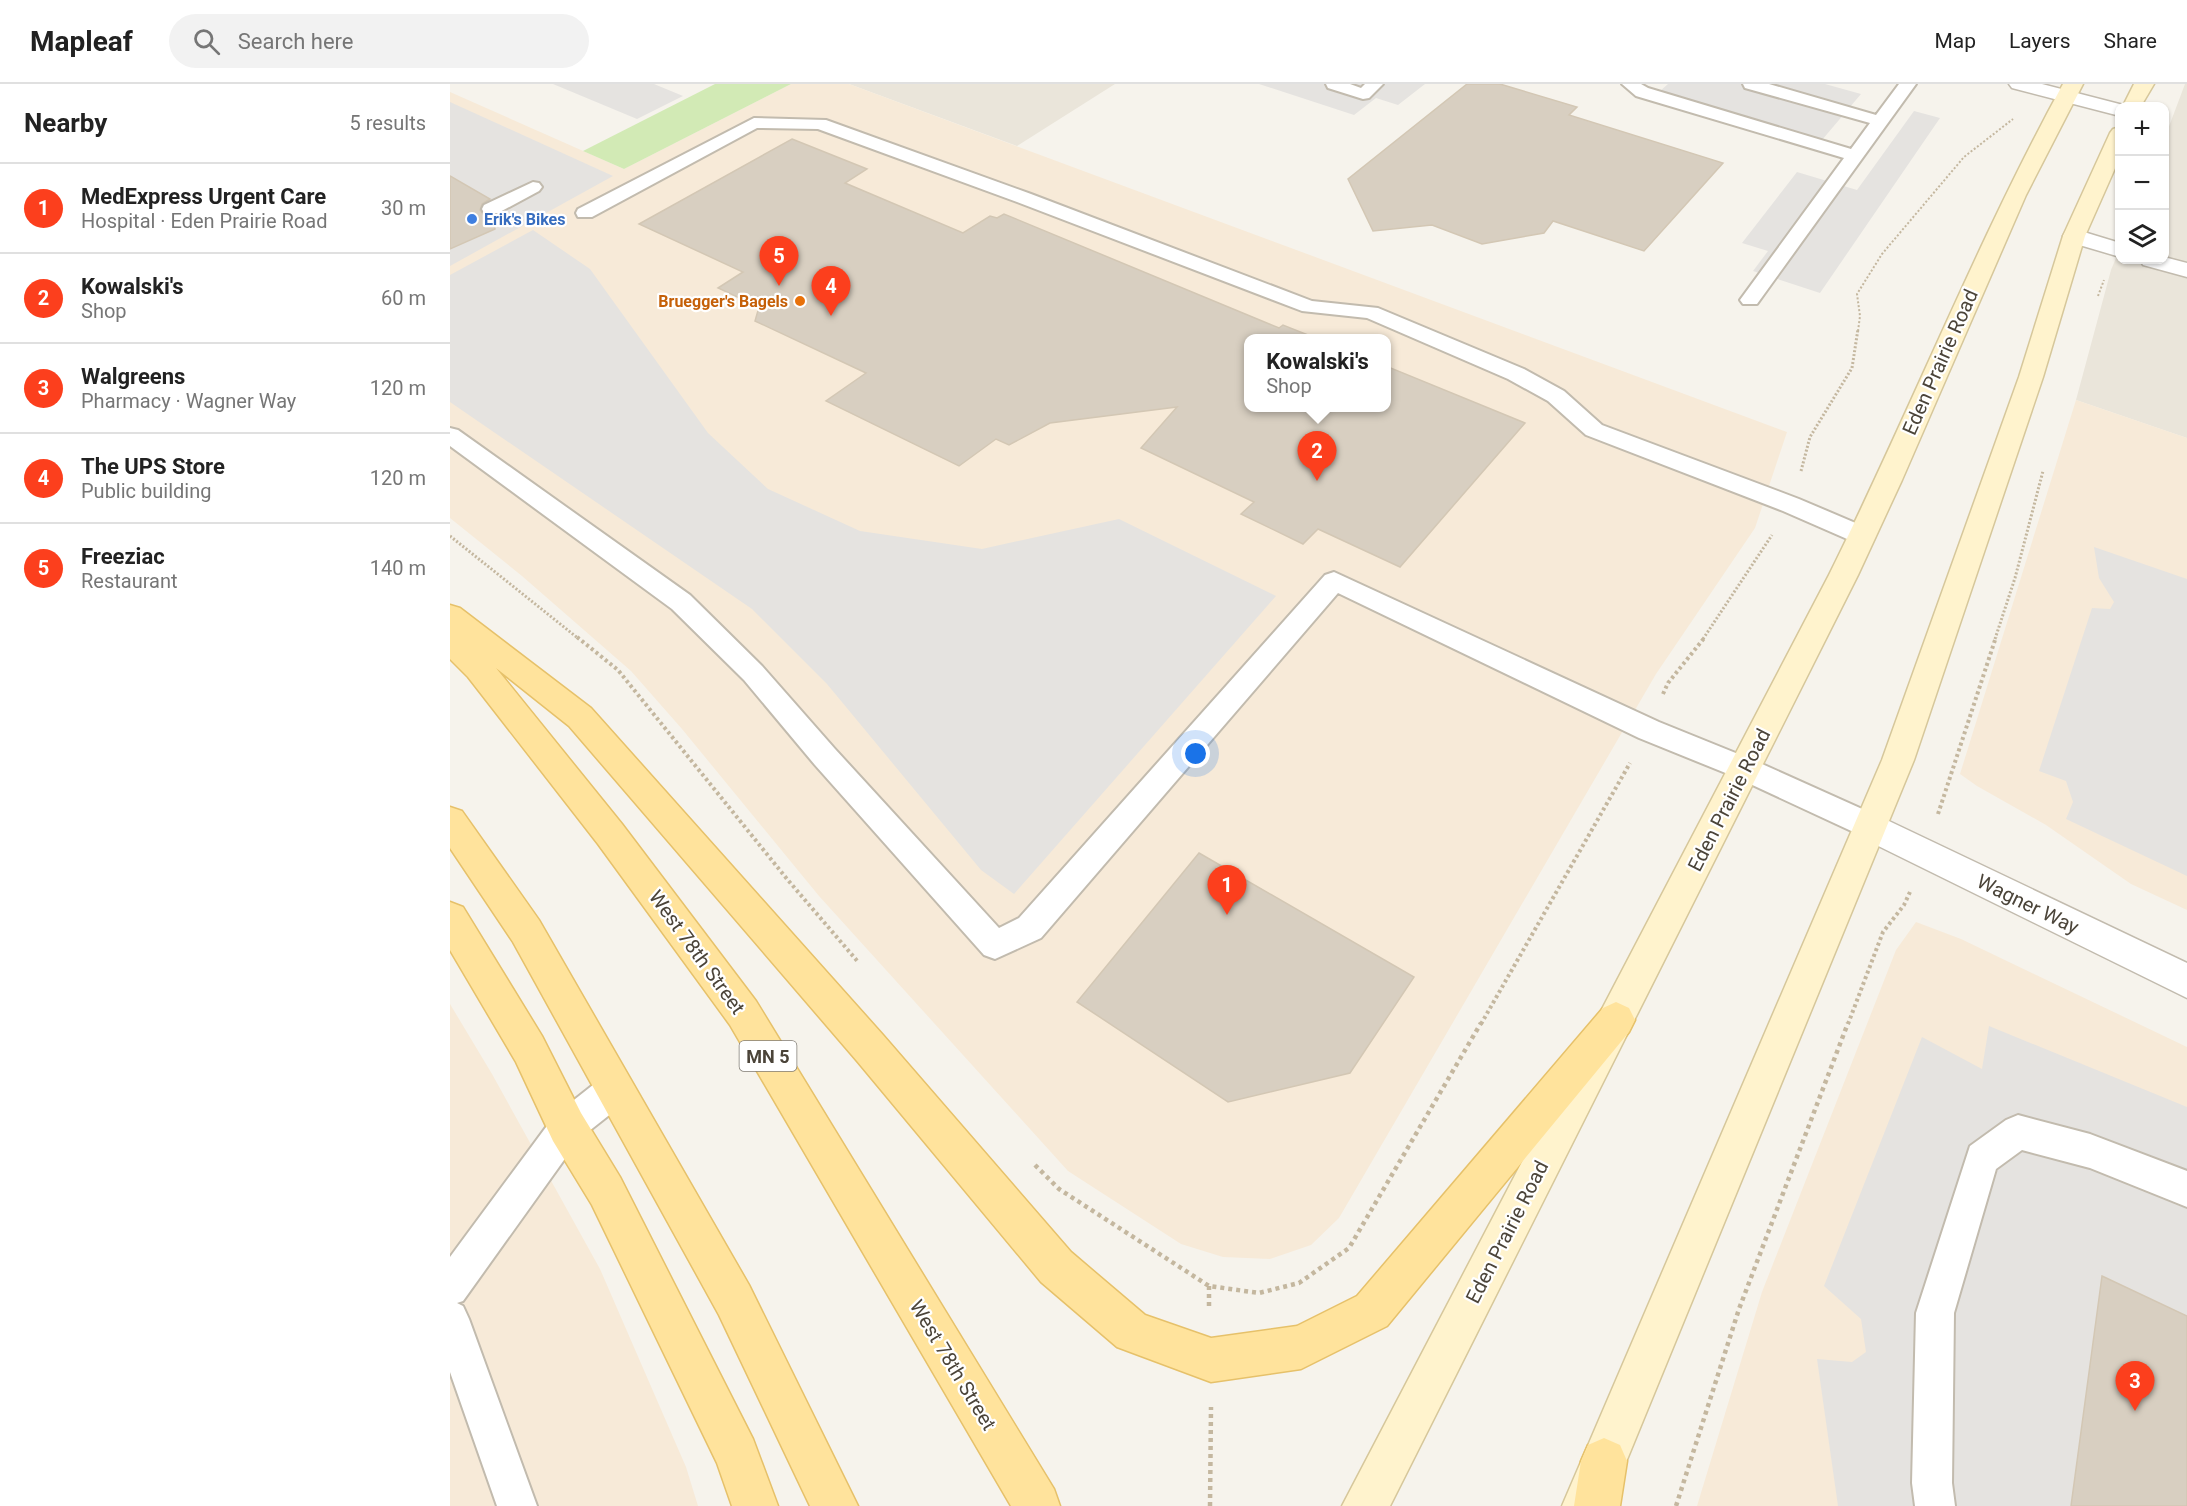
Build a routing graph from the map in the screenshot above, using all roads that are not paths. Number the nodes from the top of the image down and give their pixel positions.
1 (1334, 84) edge
2 (1375, 84) edge
3 (1630, 84) edge
4 (1751, 84) edge
5 (1908, 84) edge
6 (2019, 84) edge
7 (2144, 84) edge
8 (2070, 90) edge
9 (2134, 102) edge
10 (2115, 108) edge
11 (1881, 121) junction
12 (2115, 144) edge
13 (1855, 156) junction
14 (533, 187) dead end
15 (491, 209) dead end
16 (585, 213) dead end
17 (2074, 236) junction
18 (2115, 248) edge
19 (2165, 264) edge
20 (2187, 270) edge
21 (1750, 300) dead end
22 (450, 435) edge
23 (1863, 536) junction
24 (450, 616) edge
25 (450, 640) edge
26 (1743, 768) junction
27 (450, 821) edge
28 (1870, 826) junction
29 (450, 918) edge
30 (2187, 981) edge
31 (1616, 1020) junction
32 (615, 1089) junction
33 (567, 1126) junction
34 (2187, 1189) edge
35 (450, 1288) edge
36 (450, 1319) edge
37 (1604, 1461) junction
38 (517, 1506) edge
39 (755, 1506) edge
40 (835, 1506) edge
41 (1037, 1506) edge
42 (1365, 1506) edge
43 (1585, 1506) edge
44 (1597, 1506) edge
45 (1935, 1506) edge

1 - 2 lane
3 - 13 lane
4 - 11 lane
5 - 11 lane
6 - 8 street
7 - 9 main road
8 - 10 street
8 - 23 main road, Eden Prairie Road
11 - 13 lane
12 - 17 main road
13 - 21 lane
14 - 15 lane
16 - 23 lane
17 - 18 street
17 - 28 main road
19 - 20 street
22 - 26 lane
23 - 26 main road, Eden Prairie Road
24 - 31 main road
25 - 41 main road, West 78th Street / MN 5
26 - 28 lane
26 - 31 main road, Eden Prairie Road
27 - 32 main road
28 - 30 street, Wagner Way
28 - 37 main road
29 - 33 main road
31 - 42 main road, Eden Prairie Road
32 - 33 lane
32 - 40 main road
33 - 35 lane
33 - 39 main road
34 - 45 lane
36 - 38 lane
37 - 43 main road
37 - 44 main road

